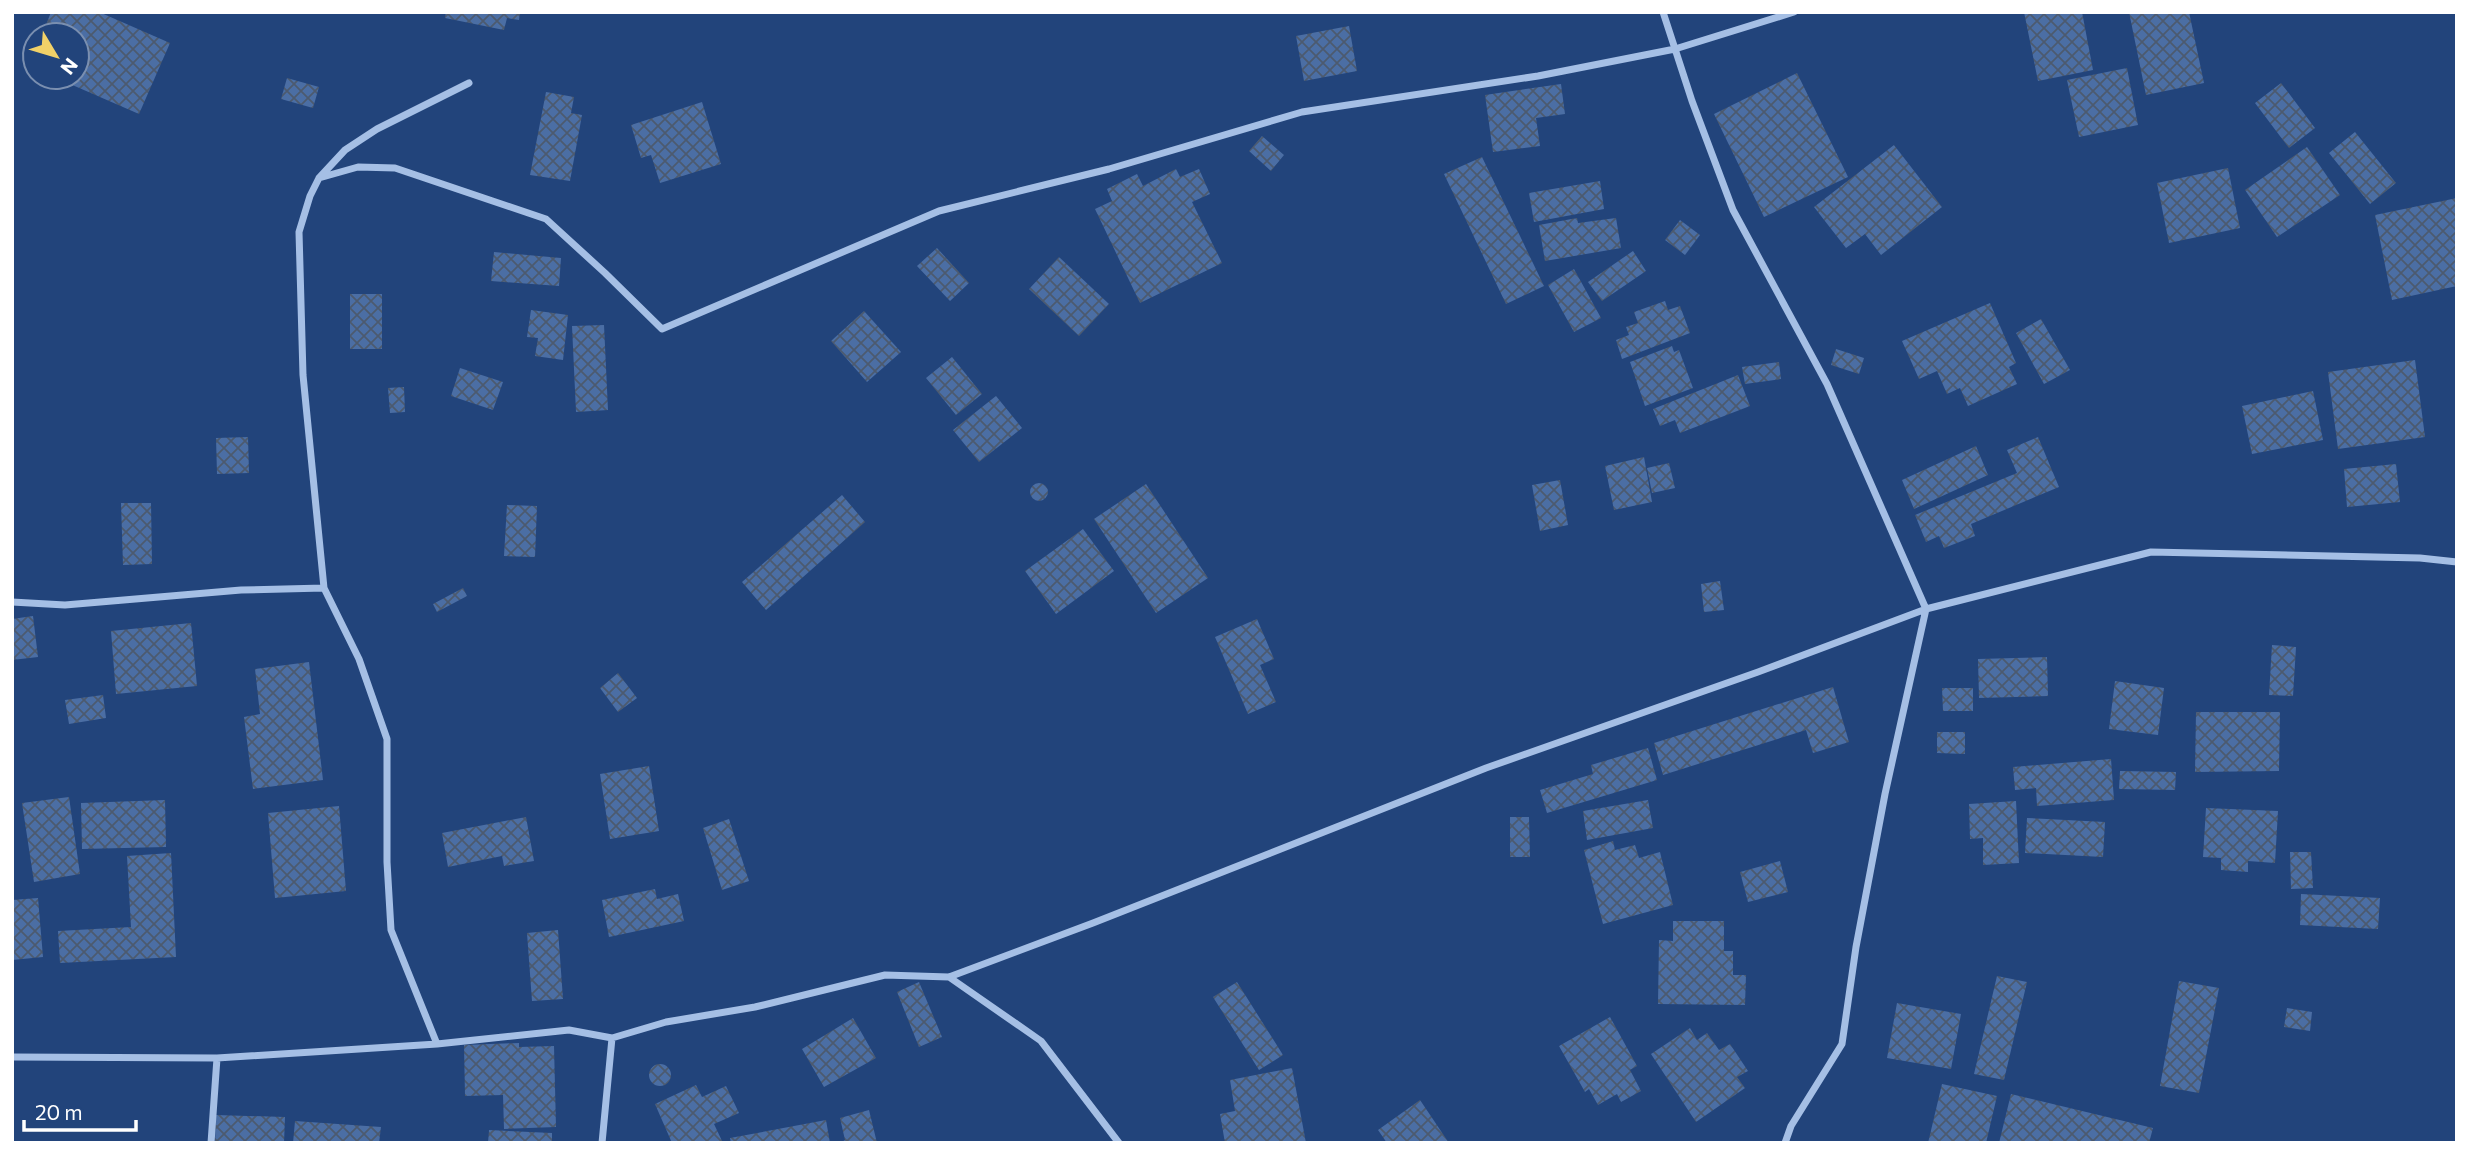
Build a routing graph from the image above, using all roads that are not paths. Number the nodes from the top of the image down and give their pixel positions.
1 (1663, 12) edge
2 (1794, 12) edge
3 (1675, 49) junction
4 (469, 83) dead end
5 (319, 178) junction
6 (2457, 562) edge
7 (324, 588) junction
8 (12, 602) edge
9 (1926, 609) junction
10 (948, 976) junction
11 (612, 1038) junction
12 (437, 1044) junction
13 (12, 1058) edge
14 (217, 1058) junction
15 (211, 1143) edge
16 (602, 1143) edge
17 (1119, 1143) edge
18 (1785, 1143) edge

1 - 3 street
2 - 3 street
3 - 5 street
3 - 9 street
4 - 5 street
5 - 7 street
6 - 9 street
7 - 8 street
7 - 12 street
9 - 10 street
9 - 18 street
10 - 11 street
10 - 17 street
11 - 12 street
11 - 16 street
12 - 14 street
13 - 14 street
14 - 15 street

